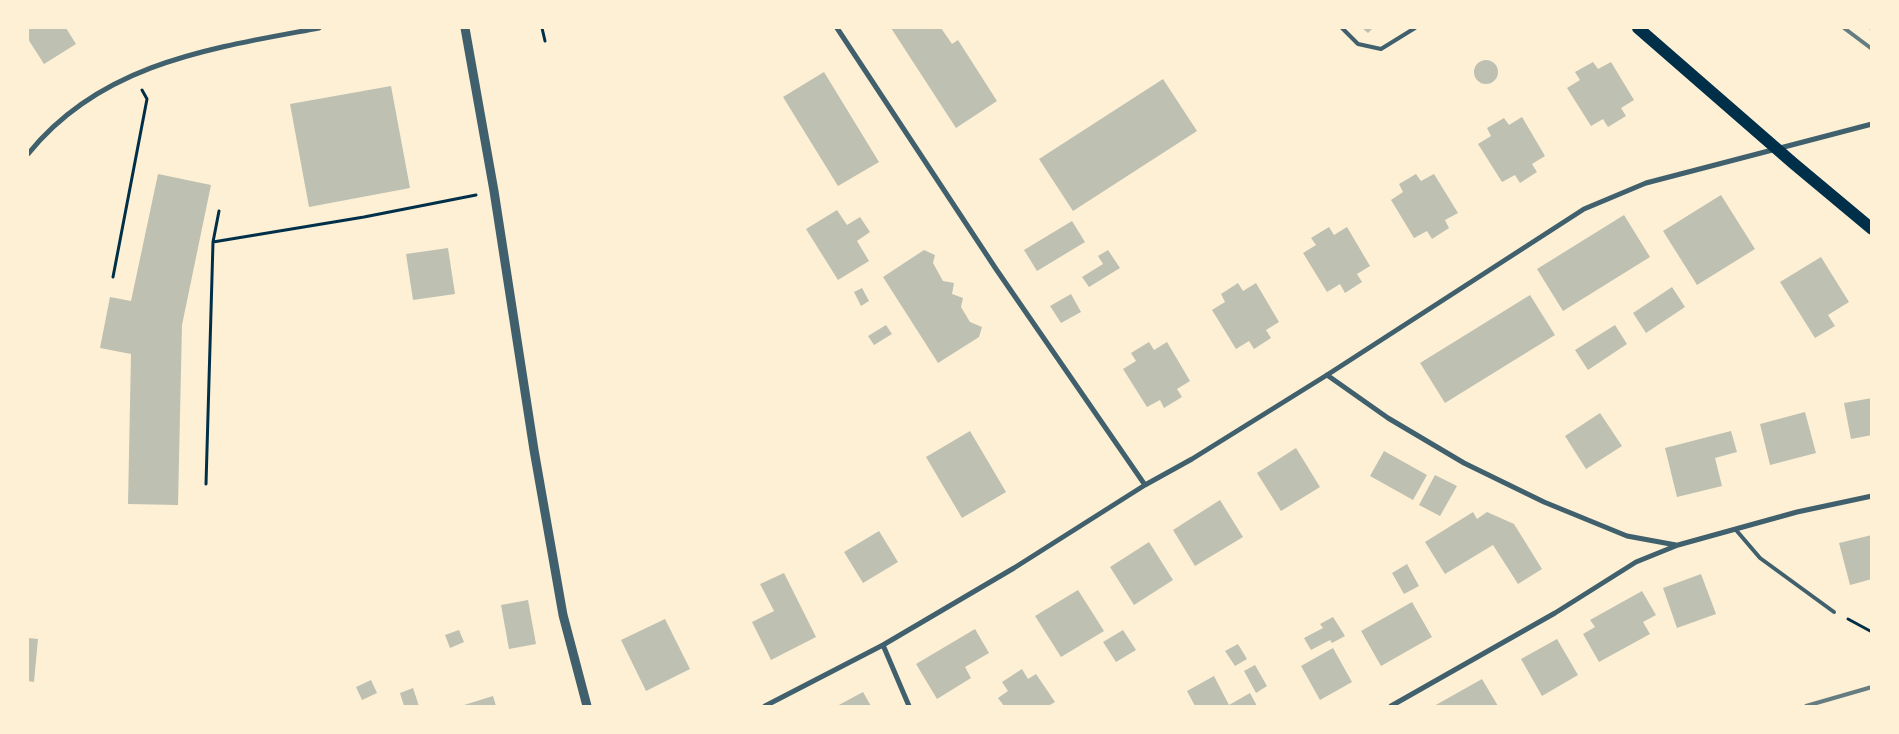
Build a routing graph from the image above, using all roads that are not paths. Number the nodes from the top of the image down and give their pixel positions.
1 (319, 28) edge
2 (465, 28) edge
3 (837, 28) edge
4 (1342, 28) edge
5 (1415, 28) edge
6 (1638, 28) edge
7 (1872, 124) edge
8 (28, 154) edge
9 (1872, 228) edge
10 (1327, 375) junction
11 (1145, 485) junction
12 (1872, 496) edge
13 (1736, 530) junction
14 (1678, 545) junction
15 (1834, 612) road end
16 (883, 645) junction
17 (588, 706) edge
18 (765, 706) edge
19 (909, 706) edge
20 (1391, 706) edge

1 - 8 street
2 - 17 street
3 - 11 street
4 - 5 lane
6 - 9 main road
7 - 10 street
10 - 11 street
10 - 14 street
11 - 16 street
12 - 13 street
13 - 14 street
13 - 15 lane
14 - 20 street
16 - 18 street
16 - 19 street

